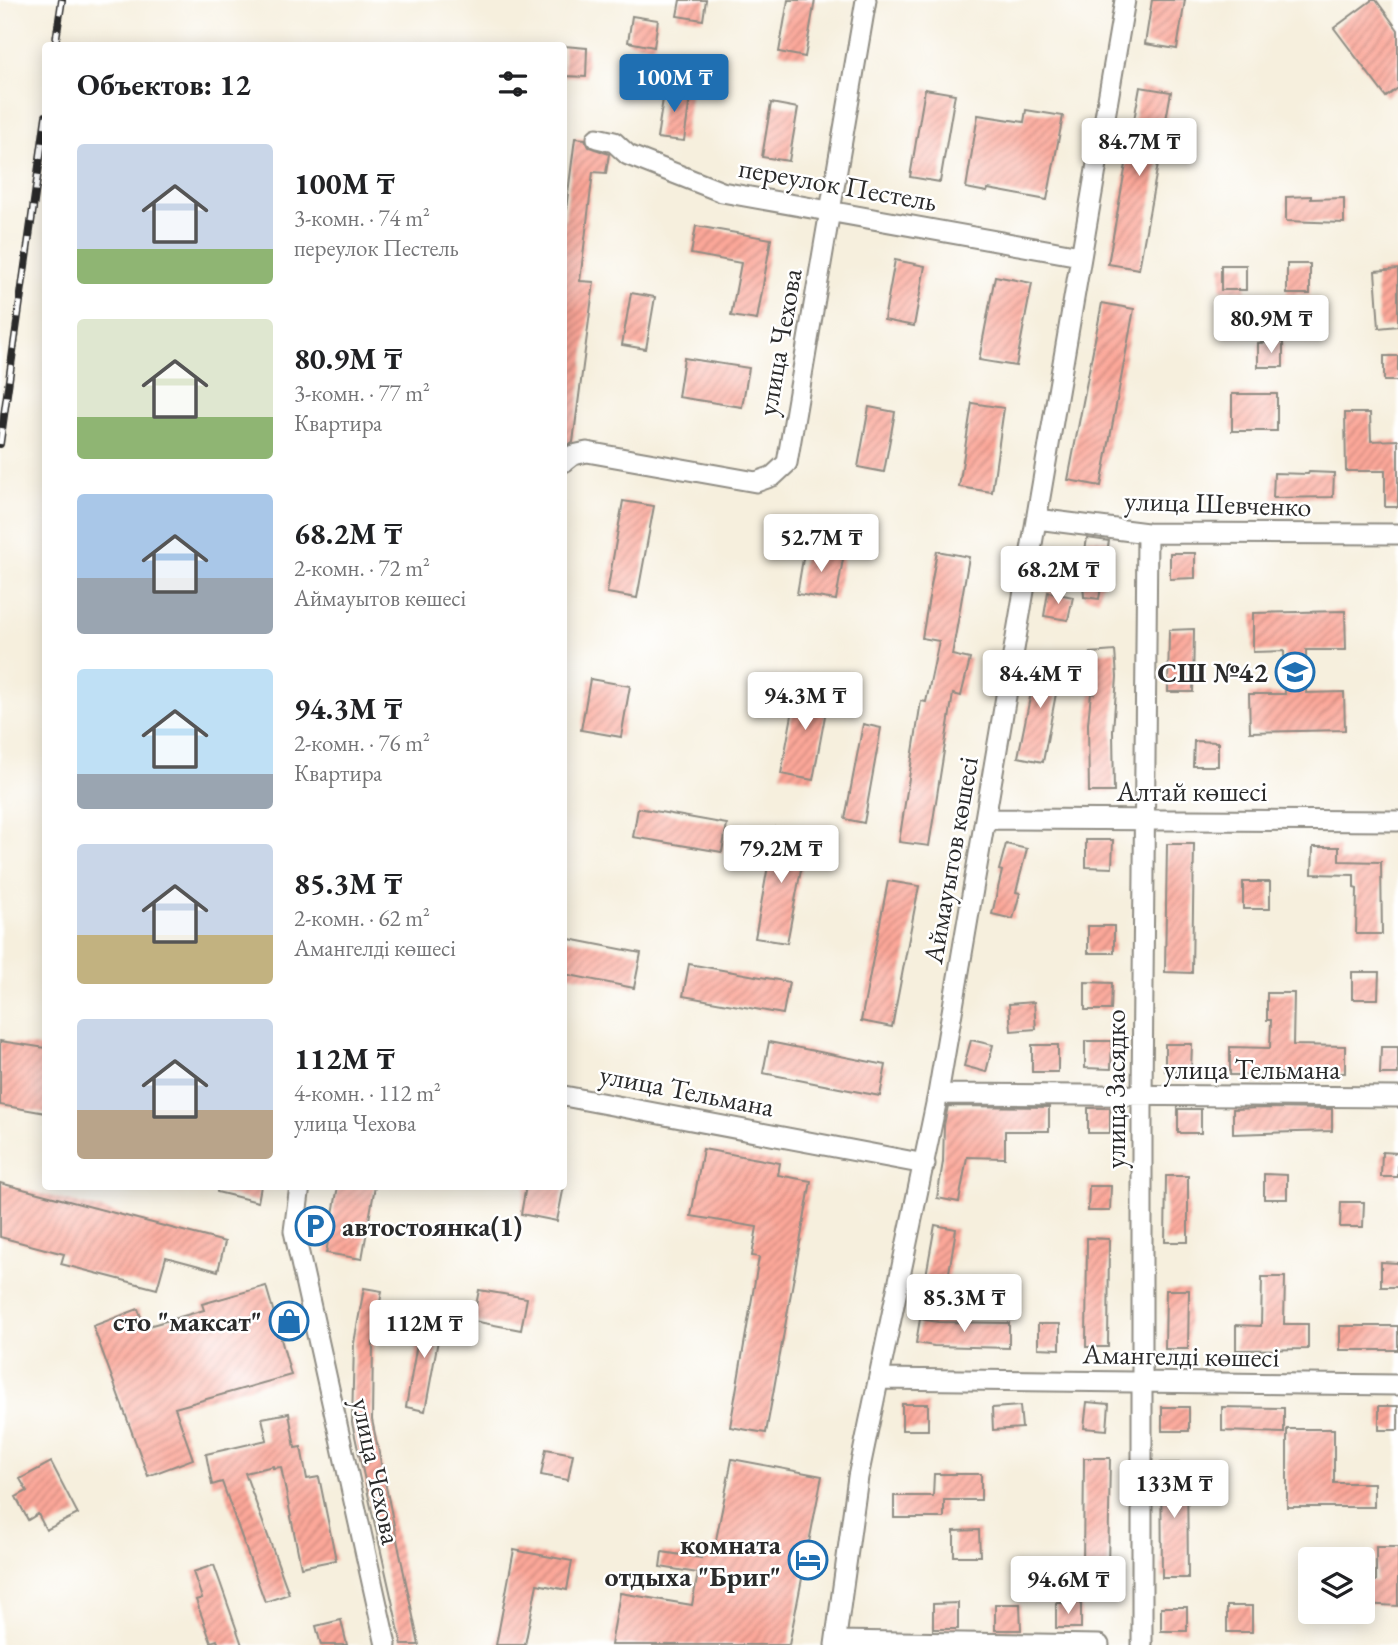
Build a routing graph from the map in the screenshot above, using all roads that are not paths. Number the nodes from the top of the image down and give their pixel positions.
1 (866, 0) edge
2 (1125, 0) edge
3 (597, 138) dead end
4 (830, 212) junction
5 (1080, 256) junction
6 (567, 459) edge
7 (1037, 519) junction
8 (1147, 533) junction
9 (1398, 534) edge
10 (985, 819) junction
11 (1145, 819) junction
12 (1398, 821) edge
13 (938, 1094) junction
14 (567, 1097) edge
15 (1142, 1097) junction
16 (1398, 1097) edge
17 (925, 1164) junction
18 (299, 1190) edge
19 (879, 1379) junction
20 (1142, 1383) junction
21 (1398, 1385) edge
22 (836, 1643) edge
23 (386, 1645) edge
24 (1099, 1645) edge
25 (1142, 1645) edge

1 - 4 street, улица Чехова
2 - 5 street, Аймауытов көшесі
3 - 4 street, переулок Пестель
4 - 5 street, переулок Пестель
4 - 6 street, улица Чехова
5 - 7 street, Аймауытов көшесі
7 - 8 street, улица Шевченко
7 - 10 street, Аймауытов көшесі
8 - 9 street, улица Шевченко
8 - 11 street, улица Засядко
10 - 11 street, Алтай көшесі
10 - 13 street, Аймауытов көшесі
11 - 12 street, Алтай көшесі
11 - 15 street, улица Засядко
13 - 15 street, улица Тельмана
13 - 17 street, Аймауытов көшесі
14 - 17 street, улица Тельмана
15 - 16 street, улица Тельмана
15 - 20 street, улица Засядко
17 - 19 street, Аймауытов көшесі
18 - 23 street, улица Чехова
19 - 20 street, Амангелді көшесі
19 - 22 street, Аймауытов көшесі
20 - 21 street, Амангелді көшесі
20 - 25 street, улица Засядко
22 - 24 street

